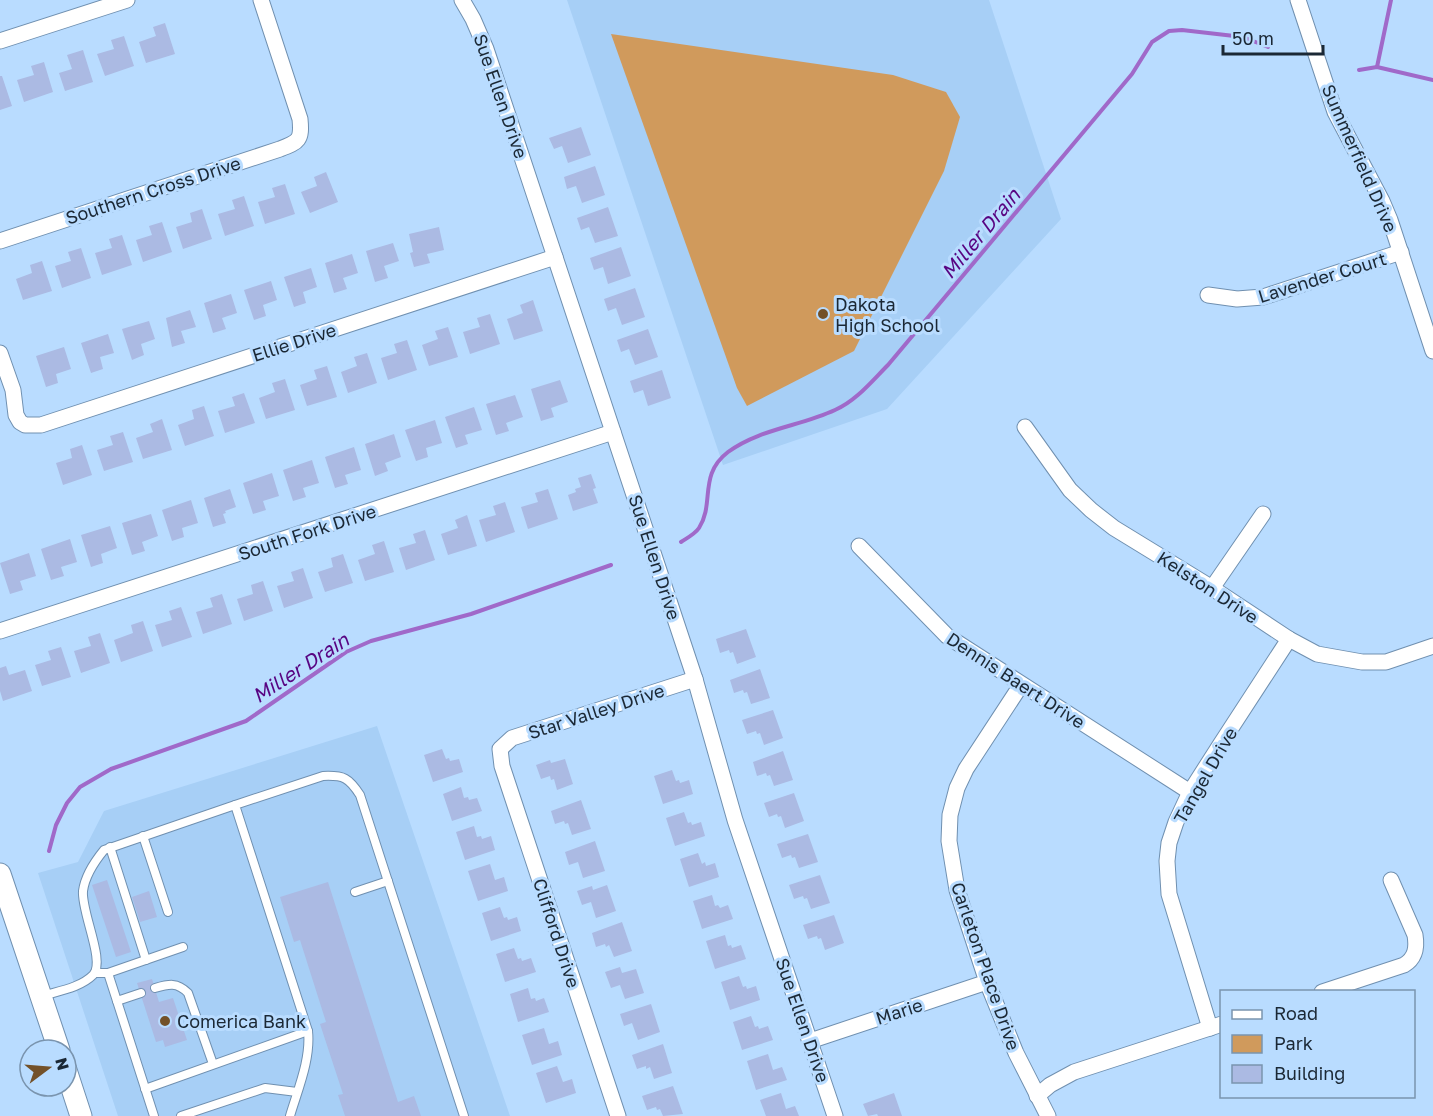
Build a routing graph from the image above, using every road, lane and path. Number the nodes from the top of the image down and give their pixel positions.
1 (127, 0) edge
2 (261, 0) edge
3 (1298, 0) edge
4 (463, 1) edge
5 (0, 41) edge
6 (0, 241) edge
7 (1401, 252) junction
8 (555, 257) junction
9 (1208, 295) dead end
10 (1433, 351) edge
11 (0, 353) edge
12 (1025, 427) dead end
13 (613, 432) junction
14 (1263, 513) dead end
15 (859, 546) dead end
16 (1212, 588) junction
17 (0, 631) edge
18 (1289, 639) junction
19 (1433, 646) edge
20 (695, 679) junction
21 (1021, 685) junction
22 (500, 749) joint
23 (1190, 792) junction
24 (235, 805) junction
25 (143, 836) junction
26 (110, 847) junction
27 (0, 874) edge
28 (1391, 880) dead end
29 (388, 881) junction
30 (355, 891) dead end
31 (168, 912) dead end
32 (183, 947) dead end
33 (146, 960) junction
34 (95, 973) junction
35 (108, 973) junction
36 (987, 982) junction
37 (155, 988) dead end
38 (1328, 990) edge
39 (141, 993) dead end
40 (42, 996) junction
41 (117, 1001) junction
42 (1216, 1026) edge
43 (308, 1031) junction
44 (55, 1038) edge
45 (810, 1041) junction
46 (213, 1064) junction
47 (145, 1089) junction
48 (297, 1092) junction
49 (1037, 1096) junction
50 (75, 1098) edge
51 (81, 1116) edge
52 (154, 1116) edge
53 (182, 1116) edge
54 (290, 1116) edge
55 (464, 1116) edge
56 (618, 1116) edge
57 (835, 1116) edge
58 (1048, 1116) edge

1 - 5 street
2 - 6 street, Southern Cross Drive
3 - 7 street, Summerfield Drive
4 - 8 street, Sue Ellen Drive
7 - 9 street, Lavender Court
7 - 10 street, Summerfield Drive
8 - 11 street, Ellie Drive
8 - 13 street, Sue Ellen Drive
12 - 16 street, Kelston Drive
13 - 17 street, South Fork Drive
13 - 20 street, Sue Ellen Drive
14 - 16 street
15 - 21 street, Dennis Baert Drive
16 - 18 street, Kelston Drive
18 - 19 street, Kelston Drive
18 - 23 street, Tangel Drive
20 - 22 street, Star Valley Drive
20 - 45 street, Sue Ellen Drive
21 - 23 street, Dennis Baert Drive
21 - 36 street, Carleton Place Drive
22 - 56 street, Clifford Drive
23 - 42 street, Tangel Drive
24 - 25 lane
24 - 29 lane
24 - 43 lane
25 - 26 lane
25 - 31 lane
26 - 33 lane
26 - 34 lane
27 - 40 street
28 - 38 street
29 - 30 lane
29 - 55 lane
32 - 33 lane
33 - 35 lane
34 - 35 lane
34 - 40 lane
35 - 41 lane
36 - 45 street, Marie
36 - 49 street, Carleton Place Drive
37 - 46 lane
39 - 41 lane
40 - 44 street
41 - 47 lane
42 - 49 street
43 - 46 lane
43 - 48 lane
45 - 57 street, Sue Ellen Drive
46 - 47 lane
47 - 52 lane
48 - 53 lane
48 - 54 lane
49 - 58 street, Carleton Place Drive
50 - 51 street

